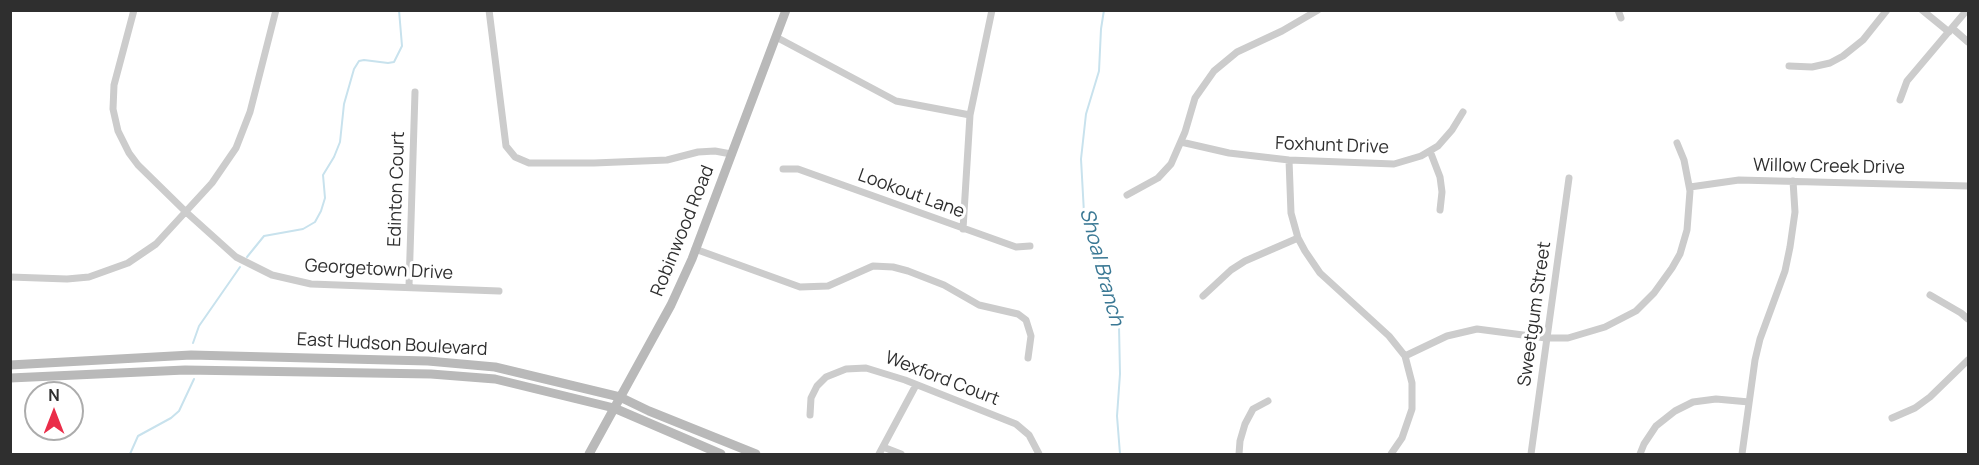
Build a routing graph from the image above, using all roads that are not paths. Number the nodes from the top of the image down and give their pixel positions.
1 (134, 10) edge
2 (276, 10) edge
3 (489, 10) edge
4 (786, 10) edge
5 (992, 10) edge
6 (1318, 10) edge
7 (1887, 10) edge
8 (1923, 10) edge
9 (1967, 10) edge
10 (1950, 30) junction
11 (776, 37) junction
12 (1968, 42) edge
13 (1789, 66) dead end
14 (416, 92) dead end
15 (1900, 100) dead end
16 (1463, 112) dead end
17 (970, 115) junction
18 (1181, 142) junction
19 (1677, 143) dead end
20 (1430, 151) junction
21 (731, 154) junction
22 (1289, 160) junction
23 (783, 169) dead end
24 (1569, 178) dead end
25 (1793, 181) junction
26 (1968, 186) edge
27 (1690, 187) junction
28 (1127, 195) dead end
29 (1440, 210) dead end
30 (186, 212) junction
31 (963, 229) junction
32 (1298, 238) junction
33 (1030, 246) dead end
34 (695, 249) junction
35 (10, 277) edge
36 (408, 286) junction
37 (499, 291) dead end
38 (1930, 295) dead end
39 (1203, 296) dead end
40 (1968, 319) edge
41 (1547, 338) junction
42 (1405, 356) junction
43 (1028, 358) dead end
44 (1968, 360) edge
45 (10, 365) edge
46 (10, 378) edge
47 (916, 385) junction
48 (620, 397) junction
49 (1268, 401) dead end
50 (1749, 402) junction
51 (614, 408) junction
52 (810, 415) dead end
53 (1892, 418) dead end
54 (881, 451) edge
55 (589, 454) edge
56 (721, 454) edge
57 (756, 454) edge
58 (901, 454) edge
59 (1039, 454) edge
60 (1239, 454) edge
61 (1391, 454) edge
62 (1531, 454) edge
63 (1640, 454) edge
64 (1742, 454) edge

1 - 30 street, Georgetown Drive
2 - 30 street
3 - 21 street
4 - 11 main road, Robinwood Road
5 - 17 street
6 - 18 street
7 - 13 street
8 - 10 street
9 - 10 street
10 - 12 street
10 - 15 street
11 - 17 street
11 - 21 main road, Robinwood Road
14 - 36 street, Edinton Court
16 - 20 street, Foxhunt Drive
17 - 31 street
18 - 22 street, Foxhunt Drive
18 - 28 street
19 - 27 street
20 - 22 street, Foxhunt Drive
20 - 29 street
21 - 34 main road, Robinwood Road
22 - 32 street
23 - 31 street, Lookout Lane
24 - 41 street, Sweetgum Street
25 - 26 street, Willow Creek Drive
25 - 27 street, Willow Creek Drive
25 - 50 street
27 - 41 street
30 - 35 street
30 - 36 street, Georgetown Drive
31 - 33 street, Lookout Lane
32 - 39 street
32 - 42 street
34 - 43 street
34 - 48 main road, Robinwood Road
36 - 37 street, Georgetown Drive
38 - 40 street
41 - 42 street
41 - 62 street, Sweetgum Street
42 - 61 street
44 - 53 street
45 - 48 main road, East Hudson Boulevard
46 - 51 main road, East Hudson Boulevard
47 - 52 street, Wexford Court
47 - 54 street
47 - 59 street, Wexford Court
48 - 51 main road, Robinwood Road
48 - 57 main road, East Hudson Boulevard
49 - 60 street
50 - 63 street
50 - 64 street
51 - 55 main road, Robinwood Road
51 - 56 main road, East Hudson Boulevard
54 - 58 street

